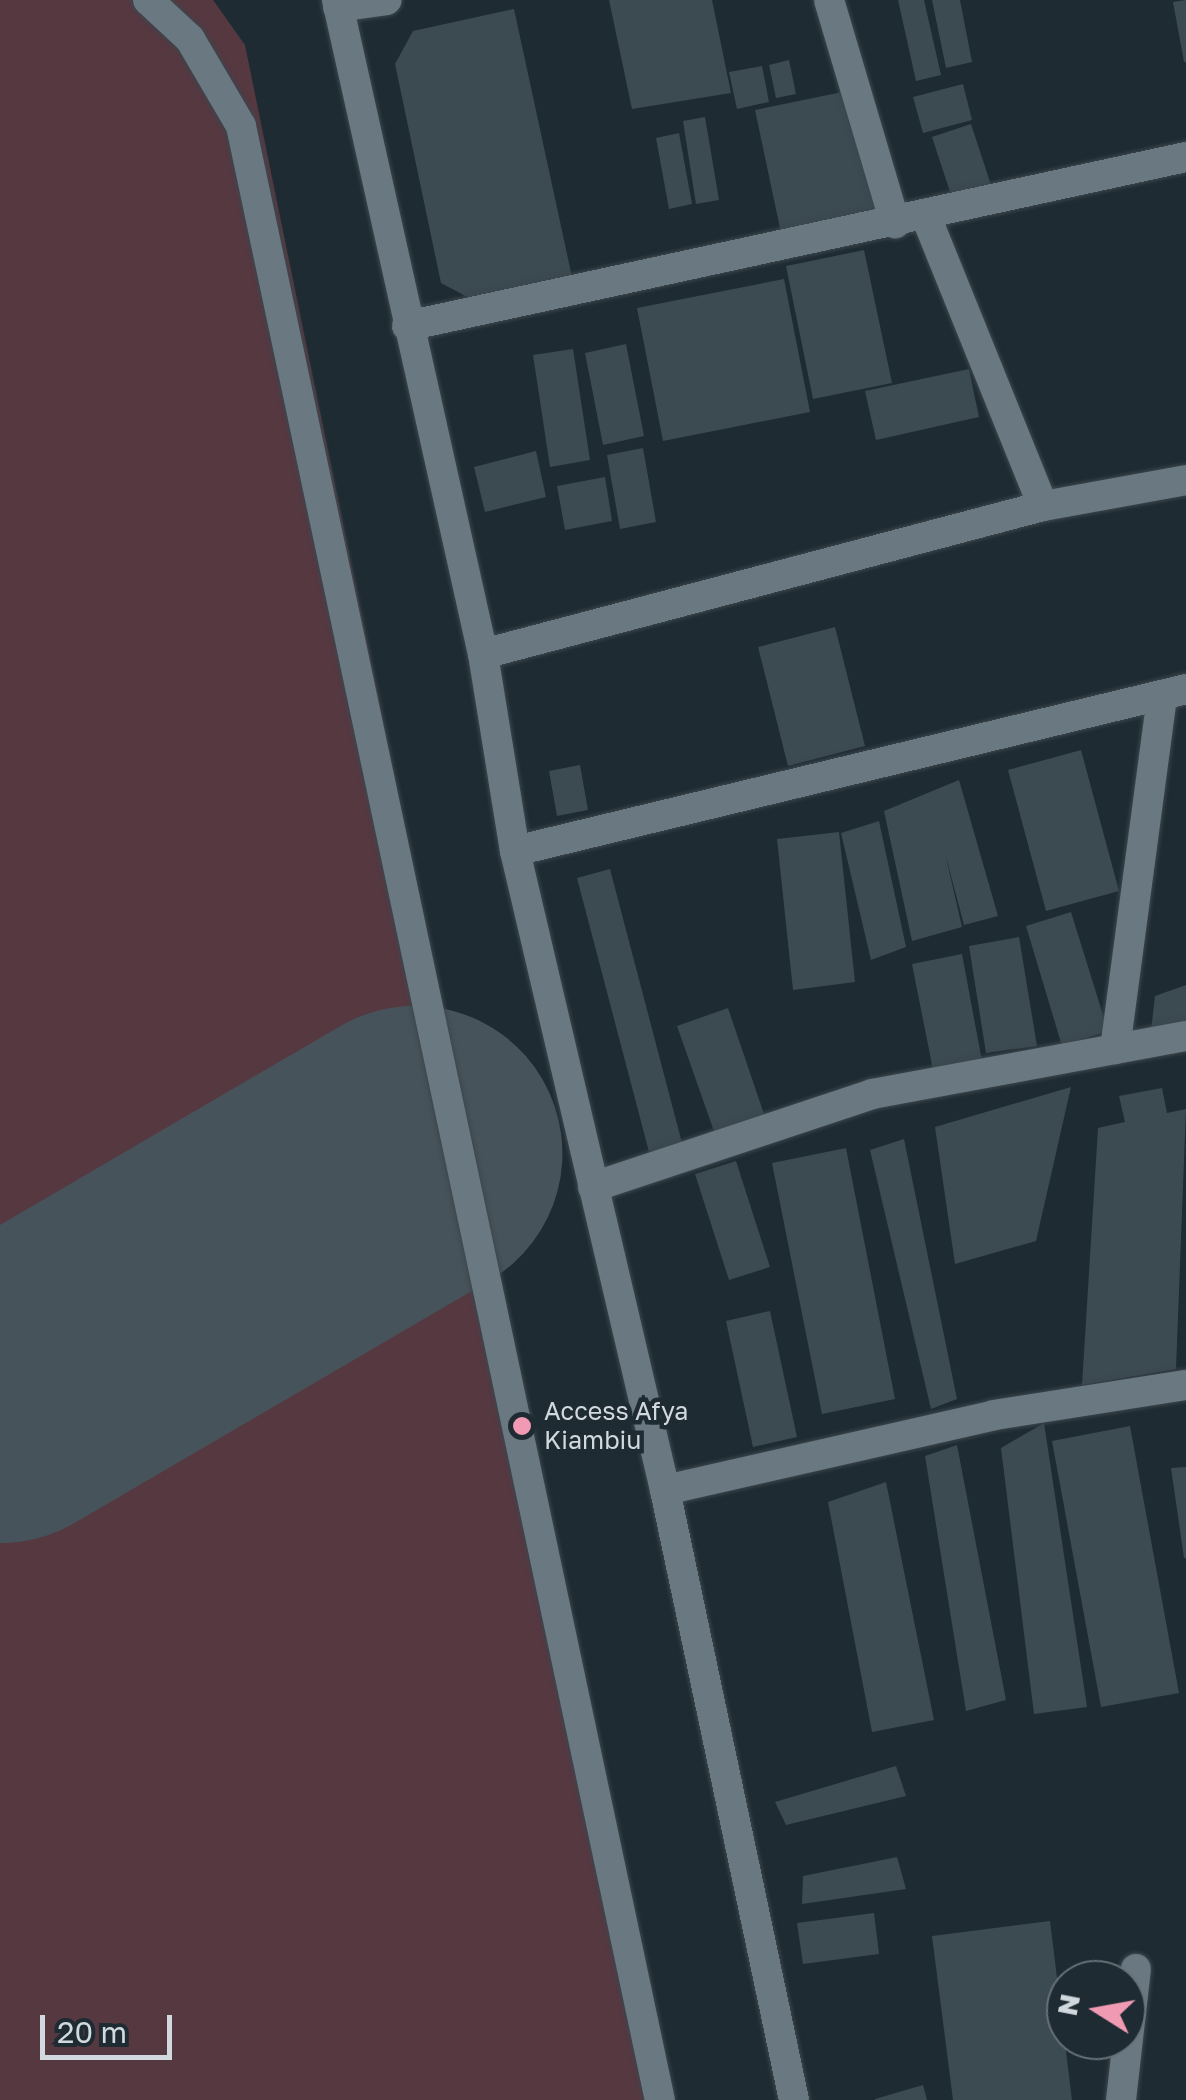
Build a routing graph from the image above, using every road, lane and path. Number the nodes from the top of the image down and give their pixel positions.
1 (148, 0) edge
2 (387, 0) edge
3 (829, 0) edge
4 (337, 4) edge
5 (1186, 157) edge
6 (925, 214) junction
7 (895, 223) junction
8 (407, 326) junction
9 (1186, 480) edge
10 (1043, 506) junction
11 (483, 654) junction
12 (1174, 692) edge
13 (515, 852) junction
14 (1186, 1036) edge
15 (1115, 1050) junction
16 (593, 1186) junction
17 (1186, 1385) edge
18 (665, 1490) junction
19 (1126, 2060) edge
20 (660, 2100) edge
21 (794, 2100) edge
22 (1121, 2100) edge

1 - 20 street
2 - 4 street
3 - 7 street
4 - 8 street
5 - 6 street
6 - 7 street
6 - 10 street
7 - 8 street
8 - 11 street
9 - 10 street
10 - 11 street
11 - 13 street
12 - 13 street
12 - 15 street
13 - 16 street
14 - 15 street
15 - 16 street
16 - 18 street
17 - 18 street
18 - 21 street
19 - 22 street

